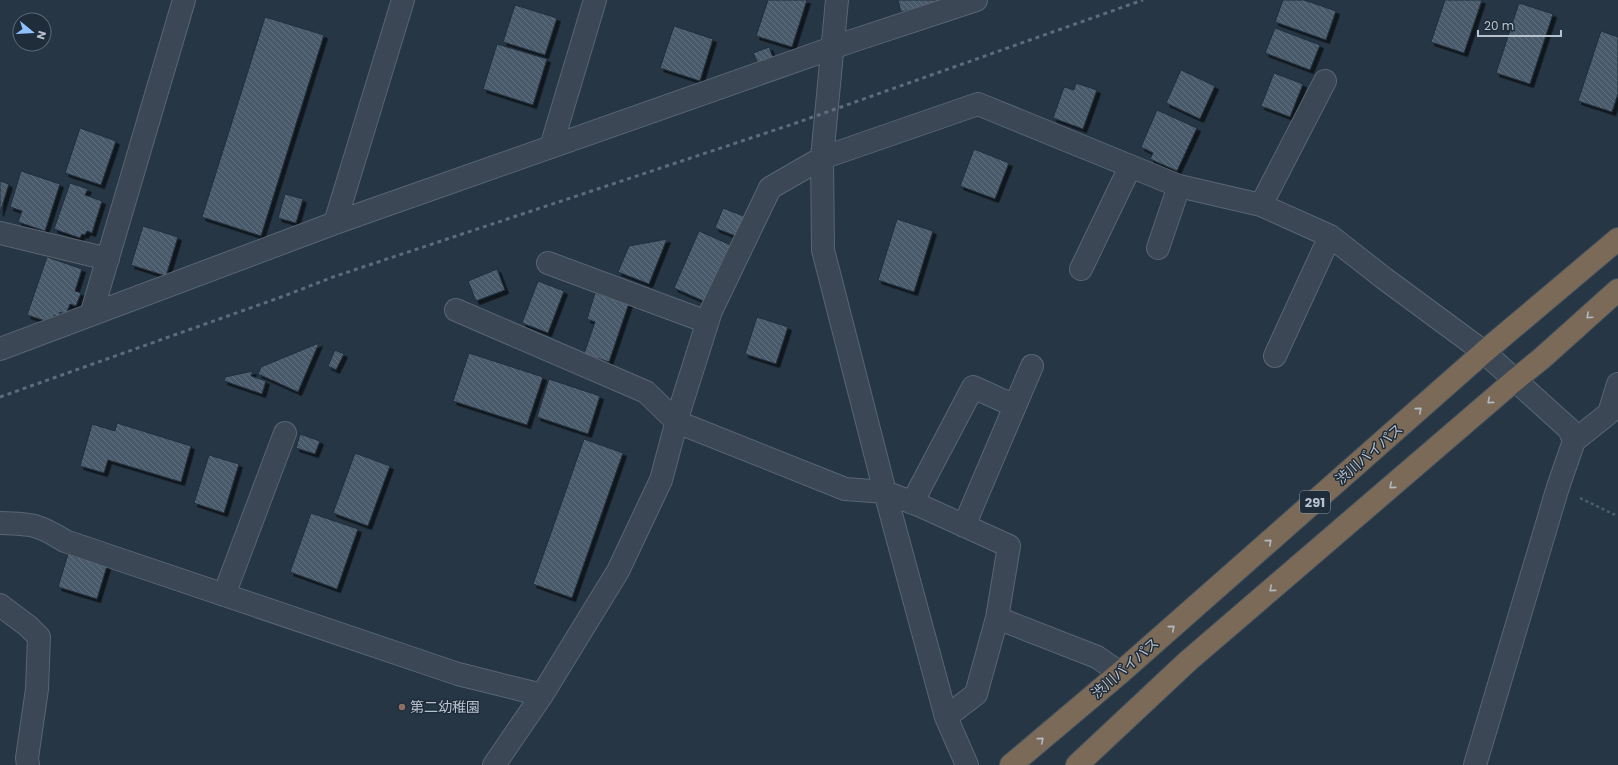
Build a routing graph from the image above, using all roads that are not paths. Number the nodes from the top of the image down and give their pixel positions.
1 (184, 0) edge
2 (403, 0) edge
3 (595, 0) edge
4 (836, 0) edge
5 (976, 0) edge
6 (833, 48) junction
7 (1325, 81) dead end
8 (551, 147) junction
9 (822, 158) junction
10 (1130, 167) junction
11 (1179, 186) junction
12 (1261, 205) junction
13 (335, 223) junction
14 (0, 233) edge
15 (1330, 236) junction
16 (1618, 239) edge
17 (1158, 248) dead end
18 (108, 259) junction
19 (548, 263) dead end
20 (1081, 269) dead end
21 (1618, 290) edge
22 (456, 310) dead end
23 (91, 315) junction
24 (707, 322) junction
25 (0, 349) edge
26 (1484, 352) junction
27 (1275, 356) dead end
28 (1032, 366) dead end
29 (1515, 380) junction
30 (1618, 384) edge
31 (1015, 406) junction
32 (677, 422) junction
33 (285, 433) dead end
34 (1574, 441) junction
35 (885, 492) junction
36 (912, 503) junction
37 (0, 523) edge
38 (964, 526) junction
39 (224, 595) junction
40 (0, 605) edge
41 (997, 618) junction
42 (1120, 673) junction
43 (542, 695) junction
44 (946, 717) junction
45 (28, 765) edge
46 (494, 765) edge
47 (967, 765) edge
48 (1011, 765) edge
49 (1077, 765) edge
50 (1474, 765) edge

1 - 18 street
2 - 13 street
3 - 8 street
4 - 6 street
5 - 6 street
6 - 8 street
6 - 9 street
7 - 12 street
8 - 13 street
9 - 10 street
9 - 24 street
9 - 35 street
10 - 11 street
10 - 20 street
11 - 12 street
11 - 17 street
12 - 15 street
13 - 23 street
14 - 18 street
15 - 26 street
15 - 27 street
16 - 26 highway, 渋川バイパス / 291
18 - 23 street
19 - 24 street
21 -> 29 highway, 291
22 - 32 street
23 - 25 street
24 - 32 street
26 - 29 street
42 -> 26 highway, 渋川バイパス / 291
28 - 31 street
29 - 34 street
29 -> 49 highway, 291
30 - 34 street
31 - 36 street
31 - 38 street
32 - 35 street
32 - 43 street
33 - 39 street
34 - 50 street
35 - 36 street
35 - 44 street
36 - 38 street
37 - 39 street
38 - 41 street
39 - 43 street
40 - 45 street
41 - 42 street
41 - 44 street
48 -> 42 highway, 渋川バイパス / 291
43 - 46 street
44 - 47 street

